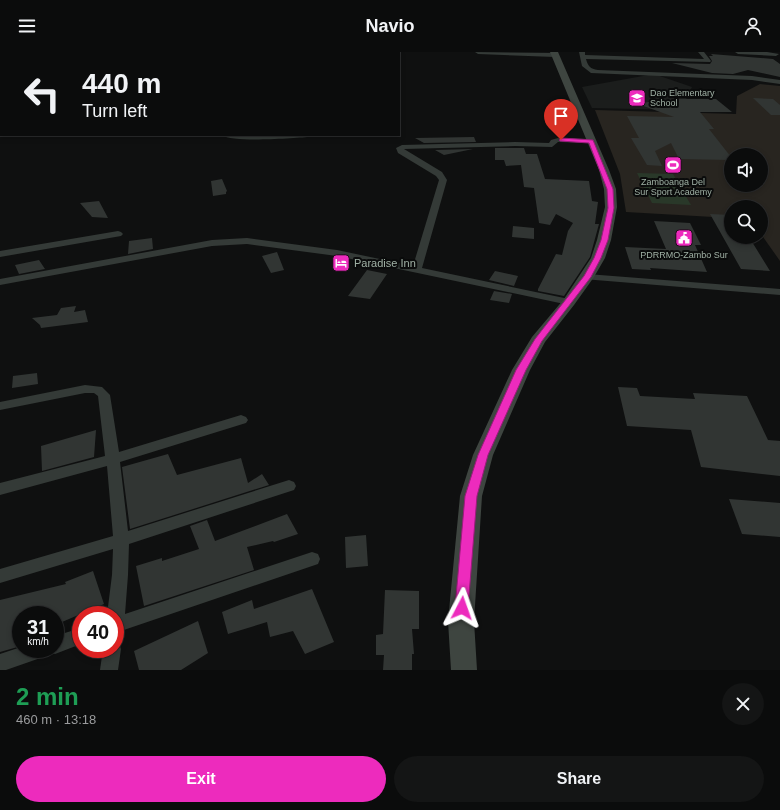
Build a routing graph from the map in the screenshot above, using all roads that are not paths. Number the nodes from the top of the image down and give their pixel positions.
1 (478, 52) edge
2 (701, 52) edge
3 (738, 52) edge
4 (555, 54) edge
5 (776, 54) edge
6 (583, 55) edge
7 (780, 82) edge
8 (591, 141) junction
9 (118, 234) dead end
10 (0, 254) edge
11 (418, 269) junction
12 (587, 277) junction
13 (0, 282) edge
14 (780, 292) edge
15 (569, 302) junction
16 (0, 406) edge
17 (241, 420) dead end
18 (113, 459) junction
19 (290, 486) dead end
20 (0, 489) edge
21 (122, 540) junction
22 (312, 559) dead end
23 (0, 576) edge
24 (117, 606) edge
25 (124, 622) edge
26 (15, 658) edge
27 (111, 658) edge
28 (0, 663) edge
29 (109, 670) edge
30 (464, 670) edge

1 - 4 street
2 - 6 street
3 - 5 street
4 - 8 street
6 - 7 street
8 - 11 street
8 - 12 street
9 - 10 street
11 - 13 street
11 - 15 street
12 - 14 street
12 - 15 street
15 - 30 street
16 - 18 street
17 - 18 street
18 - 20 street
18 - 21 street
19 - 21 street
21 - 23 street
21 - 24 street
22 - 25 street
26 - 28 street
27 - 29 street

